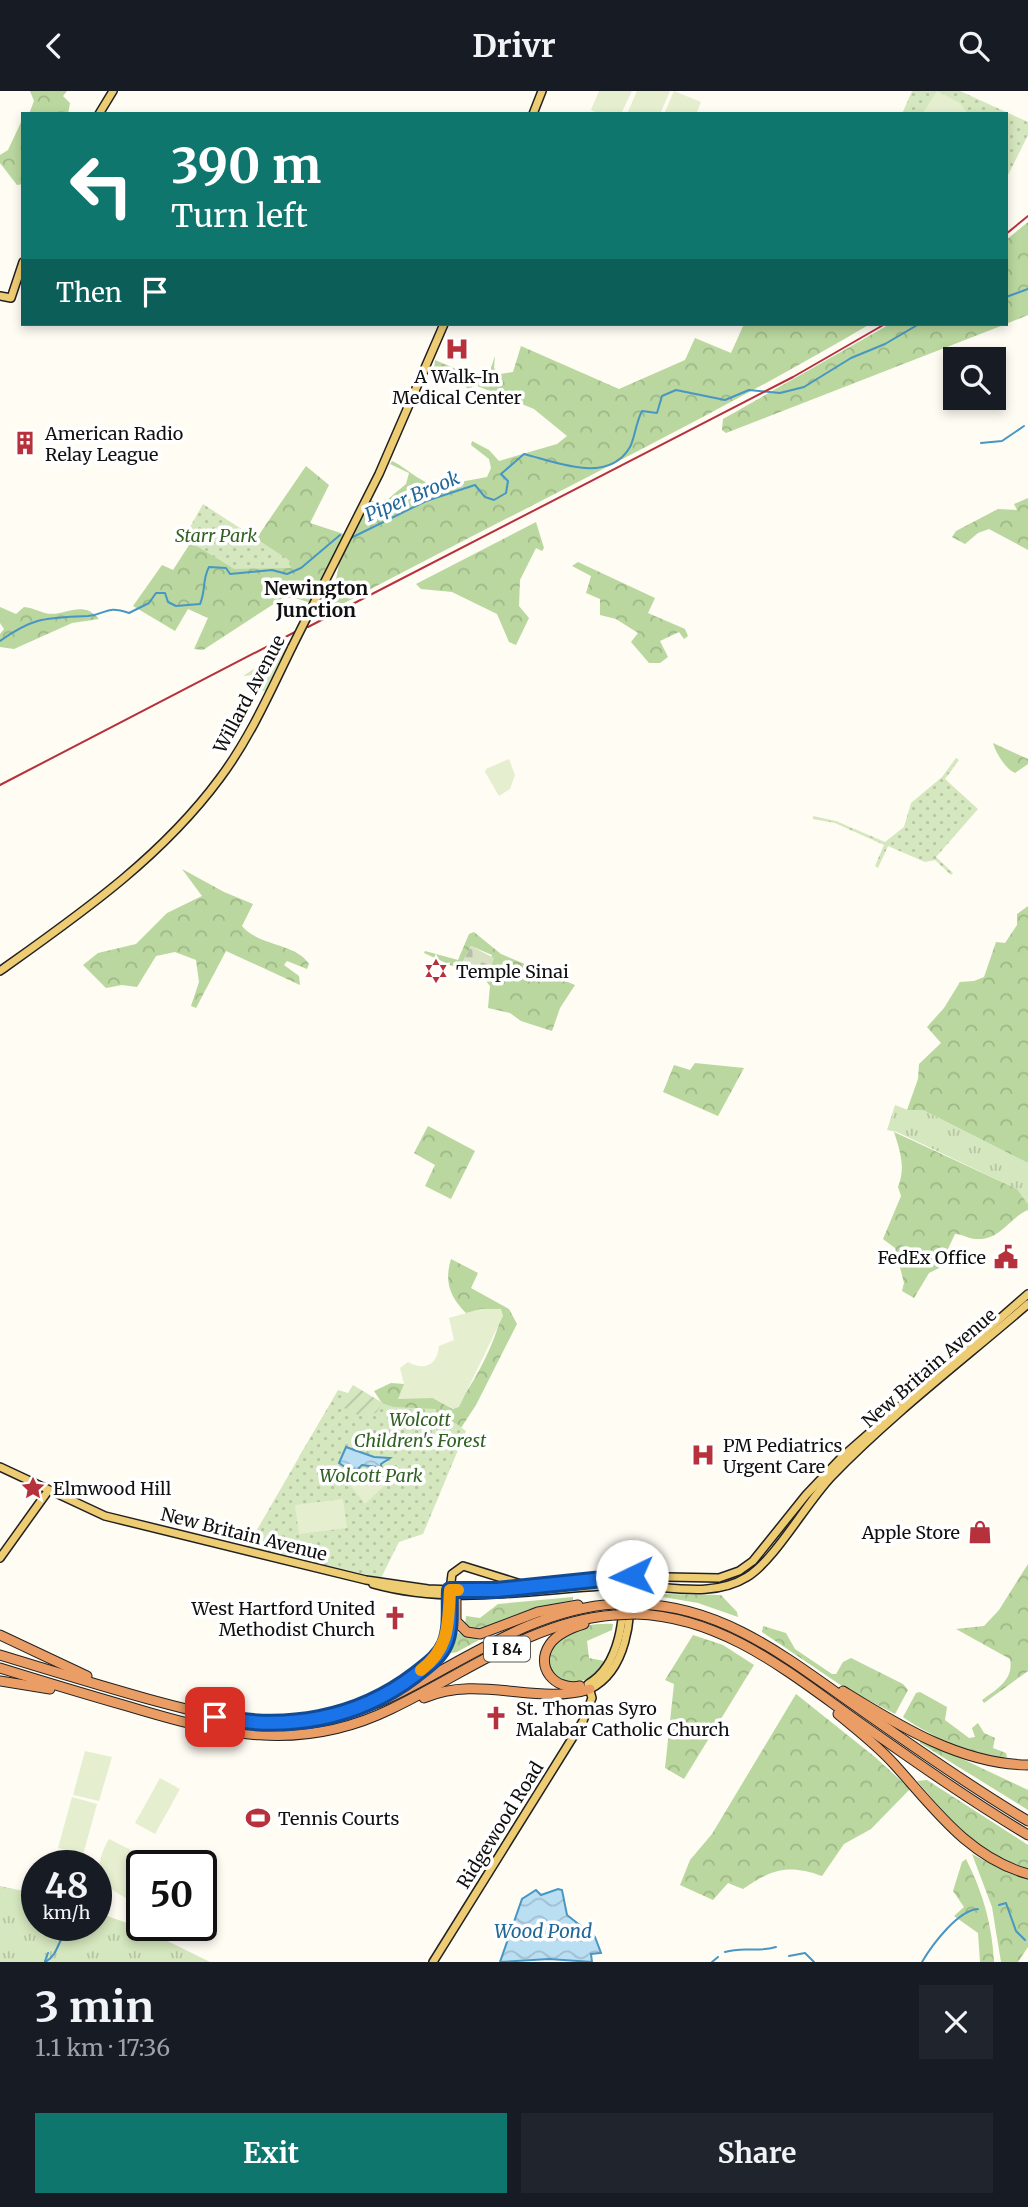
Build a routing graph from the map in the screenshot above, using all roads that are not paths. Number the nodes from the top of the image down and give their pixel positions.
1 (113, 91) edge
2 (542, 91) edge
3 (100, 112) edge
4 (534, 112) edge
5 (21, 268) edge
6 (0, 296) edge
7 (443, 326) edge
8 (0, 971) edge
9 (1028, 1294) edge
10 (1028, 1304) edge
11 (868, 1437) junction
12 (0, 1467) edge
13 (48, 1491) junction
14 (813, 1492) junction
15 (768, 1543) junction
16 (770, 1556) junction
17 (0, 1558) edge
18 (627, 1576) junction
19 (627, 1585) junction
20 (535, 1586) junction
21 (600, 1587) junction
22 (453, 1593) junction
23 (617, 1604) junction
24 (613, 1615) junction
25 (0, 1635) edge
26 (0, 1655) edge
27 (0, 1668) edge
28 (0, 1681) edge
29 (589, 1686) junction
30 (94, 1696) junction
31 (406, 1702) junction
32 (164, 1703) junction
33 (349, 1712) junction
34 (888, 1723) junction
35 (879, 1742) junction
36 (1028, 1765) edge
37 (1028, 1821) edge
38 (1028, 1835) edge
39 (1028, 1874) edge
40 (433, 1962) edge

1 - 3 main road
2 - 4 main road
5 - 6 main road
7 - 8 main road, Willard Avenue, bridge
9 - 11 main road, New Britain Avenue
10 - 11 main road, New Britain Avenue
11 - 14 main road, New Britain Avenue
12 - 13 main road, New Britain Avenue
13 - 17 main road
13 - 22 main road, New Britain Avenue
14 - 15 main road, New Britain Avenue
14 - 16 main road, New Britain Avenue
15 - 16 main road
15 - 18 main road, New Britain Avenue
16 - 19 main road, New Britain Avenue
18 - 19 main road
18 - 20 main road, New Britain Avenue
19 - 21 main road, New Britain Avenue
19 - 23 main road
19 - 29 main road
20 - 22 main road, New Britain Avenue
20 - 22 main road
21 - 22 main road, New Britain Avenue
21 - 23 main road
22 - 23 highway
22 - 33 highway
23 - 29 main road
23 - 33 highway, I 84
23 - 34 highway, I 84, bridge
24 - 29 highway
24 - 31 highway, I 84
24 - 35 highway, I 84, bridge
25 - 32 highway
26 - 32 highway, I 84
27 - 30 highway, I 84
28 - 30 highway
29 - 31 highway
29 - 40 main road, Ridgewood Road
30 - 31 highway, I 84
32 - 33 highway, I 84
34 - 36 highway
34 - 37 highway
35 - 38 highway
35 - 39 highway

